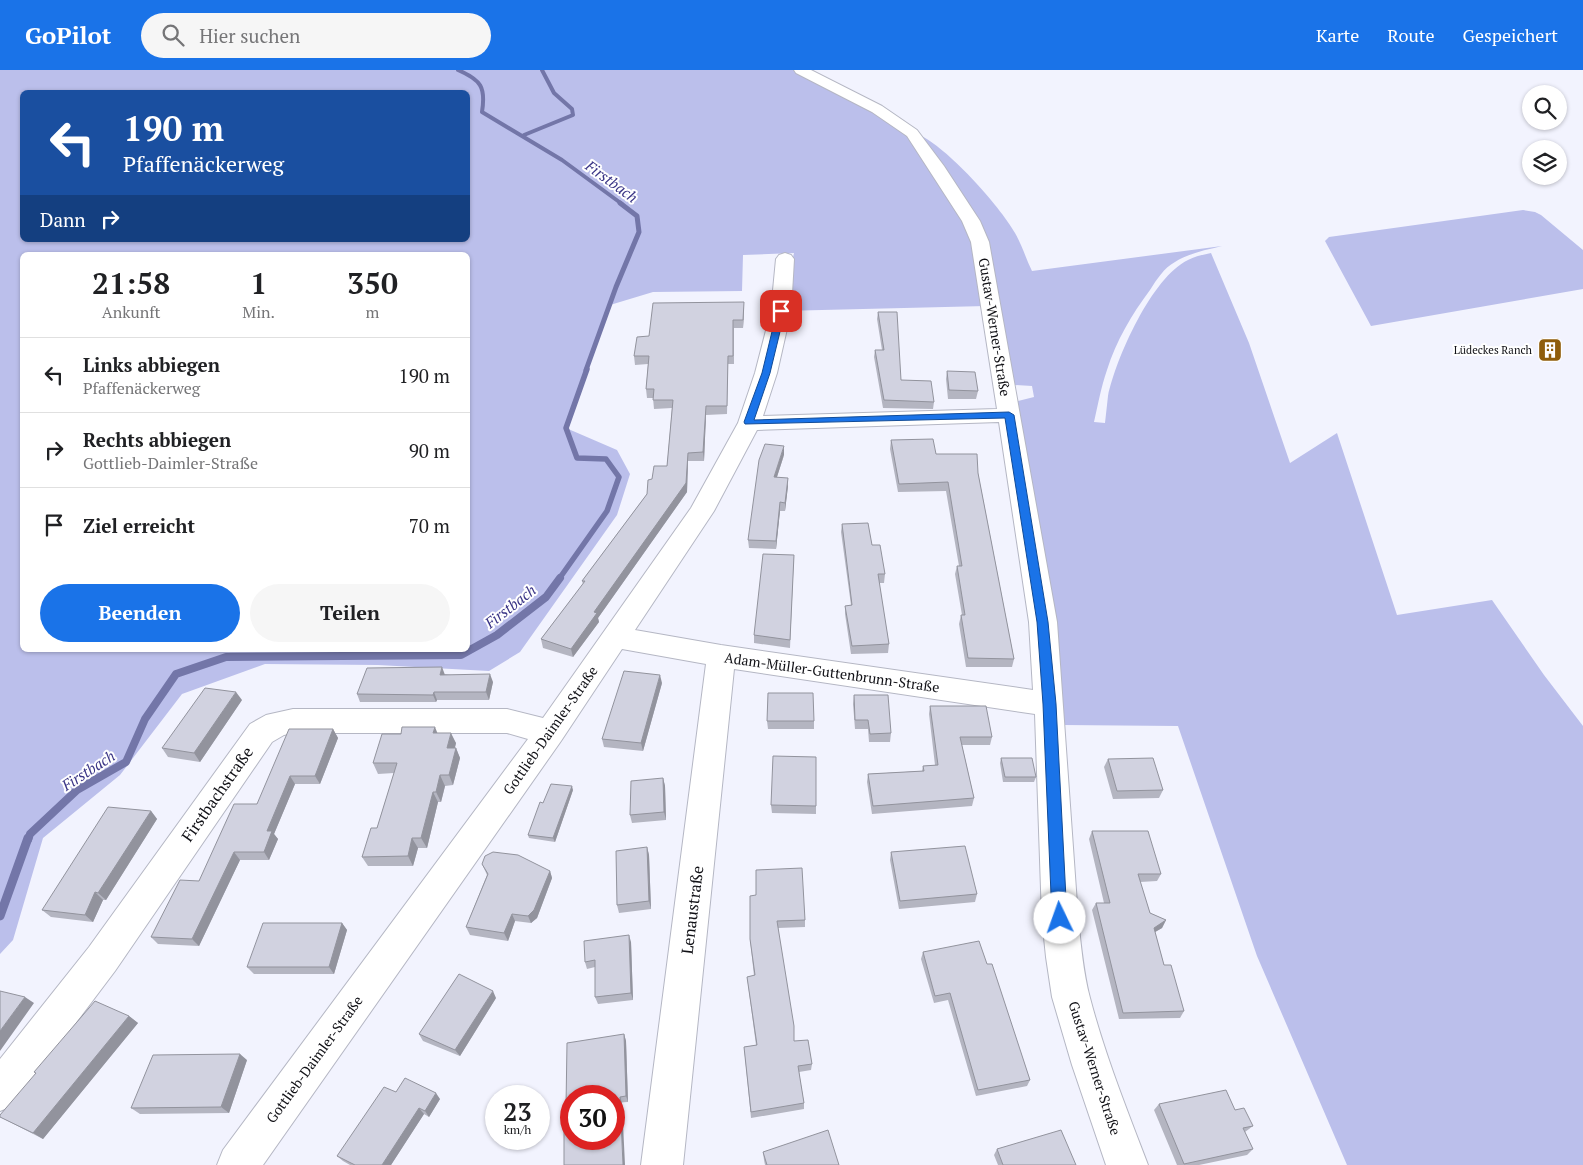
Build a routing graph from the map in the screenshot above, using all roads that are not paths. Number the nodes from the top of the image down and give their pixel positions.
1 (801, 70) edge
2 (785, 259) dead end
3 (1009, 415) junction
4 (749, 422) junction
5 (615, 637) junction
6 (721, 656) junction
7 (1049, 704) junction
8 (550, 732) junction
9 (0, 1091) edge
10 (238, 1165) edge
11 (662, 1165) edge
12 (1127, 1165) edge

1 - 3 street, Gustav-Werner-Straße
2 - 4 street, Gottlieb-Daimler-Straße
3 - 4 street
3 - 7 street, Gustav-Werner-Straße
4 - 5 street, Gottlieb-Daimler-Straße
5 - 6 street, Adam-Müller-Guttenbrunn-Straße
5 - 8 street, Gottlieb-Daimler-Straße
6 - 7 street, Adam-Müller-Guttenbrunn-Straße
6 - 11 street, Lenaustraße
7 - 12 street, Gustav-Werner-Straße
8 - 9 street, Firstbachstraße
8 - 10 street, Gottlieb-Daimler-Straße

